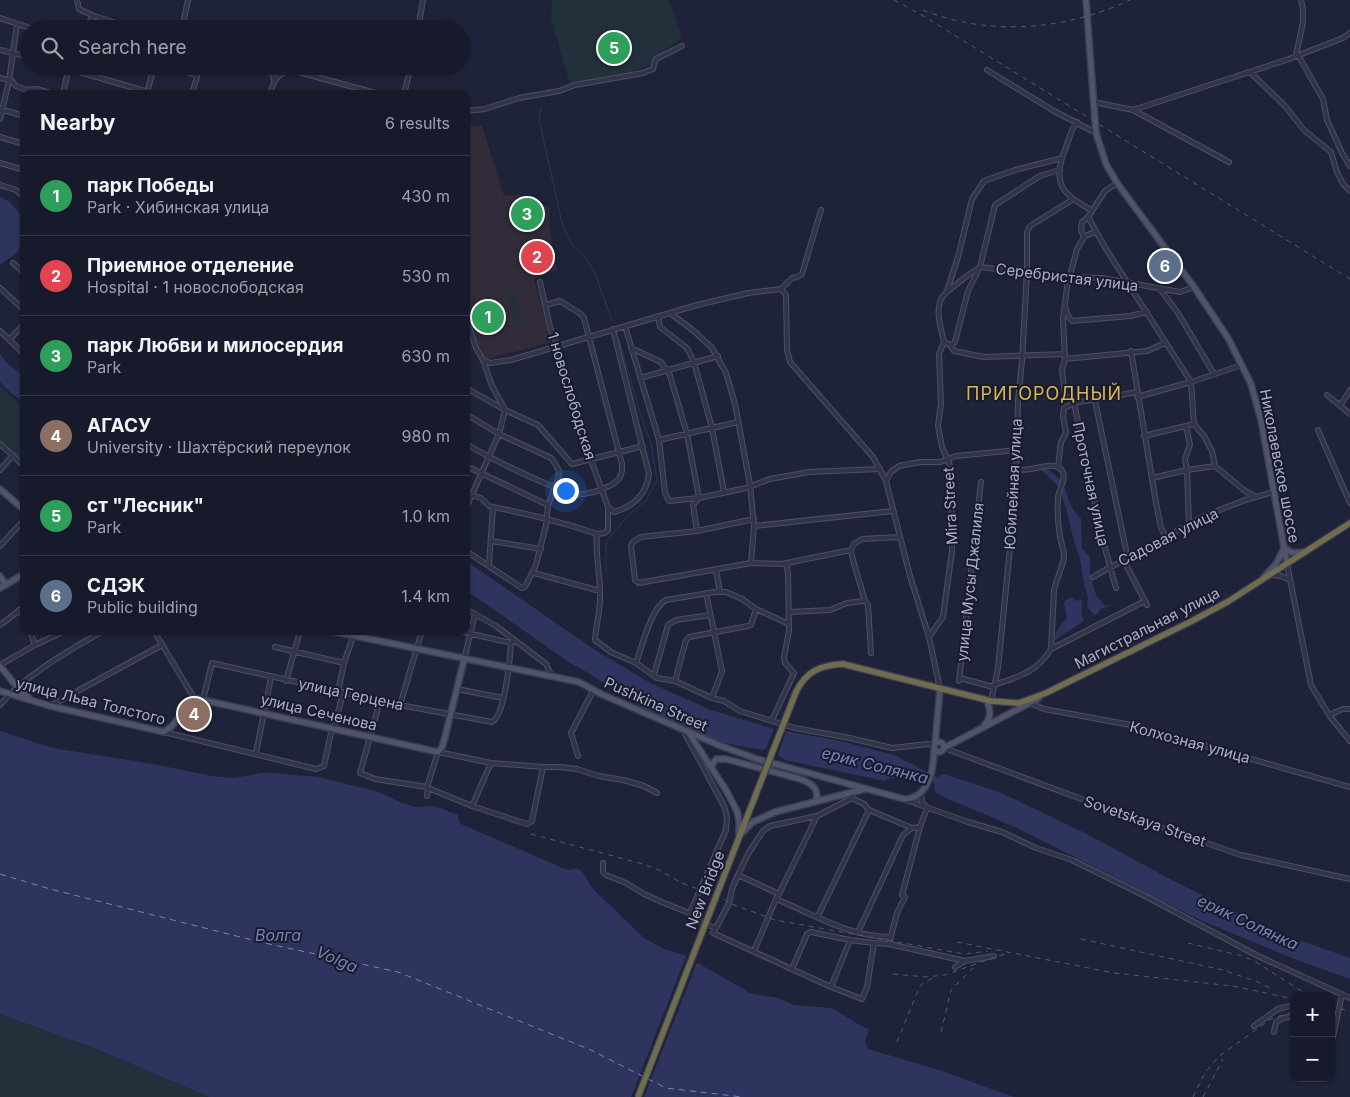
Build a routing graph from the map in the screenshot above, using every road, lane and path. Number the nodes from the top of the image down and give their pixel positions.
1 (77, 0) edge
2 (188, 0) edge
3 (423, 0) edge
4 (1086, 0) edge
5 (1301, 0) edge
6 (94, 16) junction
7 (0, 18) edge
8 (91, 20) edge
9 (107, 20) edge
10 (184, 20) edge
11 (420, 20) edge
12 (18, 24) joint
13 (1350, 33) edge
14 (682, 46) dead end
15 (0, 50) edge
16 (13, 53) junction
17 (20, 55) edge
18 (1297, 56) junction
19 (987, 70) dead end
20 (1250, 72) junction
21 (67, 75) edge
22 (91, 75) edge
23 (152, 75) edge
24 (197, 75) edge
25 (273, 75) edge
26 (278, 75) edge
27 (309, 75) edge
28 (409, 75) edge
29 (0, 78) edge
30 (274, 80) junction
31 (9, 81) junction
32 (355, 88) joint
33 (27, 90) edge
34 (27, 90) edge
35 (40, 90) edge
36 (64, 90) edge
37 (139, 90) edge
38 (149, 90) edge
39 (193, 90) edge
40 (271, 90) edge
41 (363, 90) edge
42 (405, 90) edge
43 (1094, 102) junction
44 (1, 109) edge
45 (1132, 110) junction
46 (470, 111) edge
47 (20, 115) edge
48 (0, 119) edge
49 (1077, 122) junction
50 (1096, 132) junction
51 (0, 137) edge
52 (20, 143) edge
53 (1062, 158) junction
54 (1229, 162) dead end
55 (0, 163) edge
56 (1350, 166) edge
57 (20, 169) edge
58 (1058, 170) junction
59 (1117, 183) junction
60 (0, 185) edge
61 (1350, 191) edge
62 (20, 194) edge
63 (1072, 200) junction
64 (822, 210) dead end
65 (1091, 210) junction
66 (1088, 217) junction
67 (1096, 231) junction
68 (1084, 237) junction
69 (13, 263) dead end
70 (980, 267) junction
71 (20, 269) edge
72 (1027, 271) junction
73 (1069, 277) junction
74 (540, 282) dead end
75 (1129, 284) junction
76 (1194, 287) junction
77 (0, 288) edge
78 (781, 289) junction
79 (1160, 289) junction
80 (947, 292) junction
81 (1065, 304) junction
82 (546, 305) junction
83 (20, 306) edge
84 (1148, 312) junction
85 (670, 313) junction
86 (658, 316) junction
87 (625, 326) junction
88 (20, 329) edge
89 (470, 329) edge
90 (615, 329) junction
91 (0, 331) edge
92 (588, 336) junction
93 (10, 340) junction
94 (944, 342) junction
95 (1165, 343) junction
96 (950, 344) junction
97 (557, 346) junction
98 (631, 348) junction
99 (20, 350) edge
100 (1131, 352) junction
101 (718, 356) junction
102 (1022, 356) junction
103 (1065, 356) junction
104 (483, 360) junction
105 (694, 362) junction
106 (1242, 365) junction
107 (668, 369) junction
108 (1214, 374) junction
109 (640, 378) junction
110 (1191, 382) junction
111 (470, 390) edge
112 (1350, 390) edge
113 (1137, 394) junction
114 (1327, 395) dead end
115 (1095, 398) junction
116 (1074, 403) junction
117 (1340, 406) junction
118 (505, 410) junction
119 (1350, 414) edge
120 (470, 416) edge
121 (738, 422) junction
122 (1194, 424) junction
123 (1186, 426) junction
124 (712, 428) junction
125 (1318, 430) dead end
126 (499, 434) junction
127 (687, 434) junction
128 (1144, 436) junction
129 (659, 440) junction
130 (0, 444) edge
131 (470, 446) edge
132 (643, 446) junction
133 (1017, 450) junction
134 (619, 452) junction
135 (13, 455) junction
136 (488, 456) junction
137 (947, 458) junction
138 (591, 460) junction
139 (20, 462) edge
140 (1215, 466) junction
141 (1058, 467) junction
142 (470, 468) edge
143 (880, 469) junction
144 (1016, 469) junction
145 (0, 470) edge
146 (1187, 470) junction
147 (481, 473) junction
148 (1152, 478) junction
149 (886, 481) junction
150 (980, 482) dead end
151 (750, 485) junction
152 (555, 488) junction
153 (0, 489) edge
154 (602, 489) junction
155 (724, 492) junction
156 (1273, 492) junction
157 (471, 495) joint
158 (1256, 496) junction
159 (699, 498) junction
160 (1350, 504) edge
161 (548, 505) junction
162 (20, 506) edge
163 (493, 507) junction
164 (608, 507) junction
165 (893, 511) junction
166 (546, 518) junction
167 (754, 519) junction
168 (1350, 523) edge
169 (20, 524) edge
170 (1189, 524) junction
171 (754, 526) junction
172 (697, 530) junction
173 (597, 534) junction
174 (899, 537) junction
175 (1166, 537) junction
176 (491, 541) junction
177 (0, 546) edge
178 (1284, 548) junction
179 (541, 549) junction
180 (851, 550) junction
181 (1304, 552) junction
182 (470, 553) edge
183 (1124, 561) junction
184 (751, 563) junction
185 (786, 563) junction
186 (1286, 564) junction
187 (489, 565) junction
188 (1109, 567) junction
189 (716, 570) junction
190 (534, 573) junction
191 (1269, 575) junction
192 (0, 576) edge
193 (20, 576) edge
194 (1093, 577) dead end
195 (1289, 579) junction
196 (1261, 580) junction
197 (6, 584) junction
198 (0, 588) edge
199 (1116, 588) dead end
200 (600, 591) junction
201 (720, 592) junction
202 (706, 593) junction
203 (863, 601) junction
204 (756, 609) junction
205 (20, 610) edge
206 (470, 611) edge
207 (789, 612) junction
208 (475, 614) junction
209 (710, 615) junction
210 (789, 624) junction
211 (0, 625) edge
212 (470, 630) edge
213 (470, 633) edge
214 (714, 633) junction
215 (31, 635) edge
216 (56, 635) edge
217 (96, 635) edge
218 (156, 635) edge
219 (299, 635) edge
220 (354, 635) edge
221 (358, 635) edge
222 (421, 635) edge
223 (469, 635) edge
224 (929, 637) junction
225 (512, 642) junction
226 (35, 645) junction
227 (162, 645) junction
228 (275, 648) dead end
229 (1051, 649) junction
230 (416, 650) junction
231 (294, 652) junction
232 (871, 653) dead end
233 (464, 660) junction
234 (636, 663) junction
235 (344, 664) junction
236 (0, 665) edge
237 (509, 668) junction
238 (654, 675) junction
239 (552, 676) junction
240 (271, 677) junction
241 (286, 681) junction
242 (676, 681) junction
243 (993, 686) junction
244 (17, 687) junction
245 (456, 689) junction
246 (940, 689) junction
247 (594, 690) junction
248 (0, 692) edge
249 (338, 692) junction
250 (796, 692) joint
251 (343, 693) junction
252 (1046, 693) junction
253 (9, 694) junction
254 (194, 698) junction
255 (503, 698) junction
256 (712, 698) junction
257 (203, 700) junction
258 (32, 701) junction
259 (380, 701) junction
260 (989, 701) junction
261 (1030, 703) junction
262 (0, 705) edge
263 (400, 705) junction
264 (50, 706) junction
265 (1350, 709) edge
266 (264, 712) junction
267 (450, 715) junction
268 (1329, 715) junction
269 (772, 720) junction
270 (333, 728) junction
271 (979, 729) junction
272 (685, 731) junction
273 (164, 732) junction
274 (371, 736) junction
275 (1350, 741) edge
276 (934, 746) junction
277 (944, 749) junction
278 (438, 752) junction
279 (256, 753) junction
280 (578, 756) dead end
281 (491, 763) junction
282 (711, 766) junction
283 (543, 767) junction
284 (933, 768) junction
285 (428, 787) junction
286 (1350, 787) edge
287 (865, 789) junction
288 (657, 793) dead end
289 (921, 793) junction
290 (852, 795) junction
291 (426, 796) dead end
292 (904, 799) junction
293 (815, 801) junction
294 (472, 806) junction
295 (928, 808) junction
296 (869, 810) junction
297 (817, 816) junction
298 (920, 827) junction
299 (912, 828) junction
300 (739, 836) junction
301 (603, 863) dead end
302 (738, 875) junction
303 (1350, 879) edge
304 (779, 894) junction
305 (776, 899) junction
306 (689, 913) junction
307 (818, 916) junction
308 (716, 928) junction
309 (858, 932) junction
310 (891, 937) junction
311 (850, 940) junction
312 (874, 943) junction
313 (889, 944) junction
314 (754, 951) junction
315 (994, 956) dead end
316 (965, 961) junction
317 (955, 966) dead end
318 (792, 969) junction
319 (831, 987) junction
320 (1342, 994) junction
321 (1350, 998) edge
322 (1290, 1006) edge
323 (1335, 1011) edge
324 (1338, 1011) junction
325 (1290, 1017) edge
326 (1337, 1019) joint
327 (1254, 1026) dead end
328 (1335, 1028) edge
329 (1274, 1032) dead end
330 (638, 1097) edge

1 - 6 street
2 - 10 street
3 - 11 street
4 - 43 main road, Николаевское шоссе
5 - 18 street
6 - 8 street
6 - 9 street
7 - 12 street
12 - 16 street
13 - 18 street
14 - 46 street
15 - 16 street
16 - 17 street
16 - 31 street
18 - 20 street
18 - 56 street
19 - 49 street
20 - 45 street
20 - 61 street
21 - 36 street
22 - 37 street
23 - 38 street
24 - 39 street
25 - 30 street
26 - 30 street
27 - 32 street
28 - 42 street
29 - 31 street
30 - 40 street
31 - 34 street
31 - 44 street
32 - 41 street
33 - 35 street
43 - 45 street
43 - 50 main road, Николаевское шоссе
44 - 47 street
44 - 48 street
45 - 54 street
49 - 50 street
49 - 53 street
50 - 59 main road, Николаевское шоссе
51 - 52 street
53 - 58 street
53 - 80 street
55 - 57 street
58 - 63 street
58 - 70 street
59 - 65 street, Проточная улица
59 - 76 main road, Николаевское шоссе
60 - 62 street
63 - 65 street
63 - 72 street, Юбилейная улица
64 - 78 street
65 - 66 street, Проточная улица
66 - 67 street
66 - 68 street, Проточная улица
67 - 68 street
67 - 75 street
68 - 73 street, Проточная улица
69 - 71 street
70 - 72 street, Серебристая улица
70 - 80 street, Серебристая улица
70 - 96 street
72 - 73 street, Серебристая улица
72 - 102 street, Юбилейная улица
73 - 75 street, Серебристая улица
73 - 81 street, Проточная улица
74 - 82 street, 1 новослободская
75 - 79 street, Серебристая улица
75 - 84 street
76 - 79 street, Серебристая улица
76 - 106 main road, Николаевское шоссе
77 - 83 street
78 - 85 street
78 - 143 street
79 - 108 street
80 - 94 street
81 - 84 street
81 - 103 street, Проточная улица
82 - 92 street
82 - 97 street, 1 новослободская
84 - 95 street
85 - 86 street
85 - 101 street
86 - 87 street
86 - 105 street
87 - 90 street
87 - 98 street
88 - 93 street
89 - 104 street
90 - 92 street
90 - 132 street
91 - 93 street
92 - 97 street
92 - 134 street
93 - 99 street
94 - 96 street
94 - 137 street, Mira Street
95 - 100 street
95 - 110 street
96 - 102 street
97 - 104 street
97 - 138 street, 1 новослободская
98 - 107 street
98 - 109 street
100 - 103 street
100 - 113 street
101 - 105 street
101 - 121 street
102 - 103 street
102 - 133 street, Юбилейная улица
103 - 116 street, Проточная улица
104 - 118 street
105 - 107 street
105 - 124 street
106 - 108 street
106 - 156 main road, Николаевское шоссе
107 - 109 street
107 - 127 street
108 - 110 street
109 - 129 street
110 - 113 street
110 - 122 street
111 - 118 street
112 - 117 street
113 - 115 street
113 - 128 street
114 - 117 street
115 - 116 street
115 - 183 street
116 - 141 street
116 - 188 street, Проточная улица
117 - 119 street
118 - 126 street
118 - 138 street
120 - 126 street
121 - 124 street
121 - 151 street
122 - 123 street
122 - 140 street
123 - 128 street
123 - 146 street
124 - 127 street
124 - 155 street
125 - 160 street
126 - 136 street
126 - 152 street
127 - 129 street
127 - 159 street
128 - 148 street
129 - 159 street
130 - 135 street
131 - 136 street
132 - 134 street
132 - 164 street
133 - 137 street
133 - 144 street, Юбилейная улица
134 - 138 street
134 - 154 street
135 - 139 street
135 - 145 street
136 - 147 street
136 - 152 street
137 - 149 street
137 - 224 street, Mira Street
138 - 154 street, 1 новослободская
140 - 146 street
140 - 158 street
141 - 144 street
141 - 229 street
142 - 147 street
143 - 149 street
143 - 151 street
144 - 243 street, Юбилейная улица
146 - 148 street
146 - 170 street
147 - 157 street
147 - 161 street
148 - 175 street
149 - 165 street
150 - 243 street, улица Мусы Джалиля
151 - 155 street
151 - 167 street
152 - 154 street
152 - 161 street
153 - 162 main road
154 - 164 street, 1 новослободская
155 - 159 street
156 - 158 street, Садовая улица
156 - 178 main road, Николаевское шоссе
157 - 163 street
158 - 170 street, Садовая улица
159 - 172 street
161 - 166 street
163 - 166 street
163 - 176 street
164 - 173 street
165 - 171 street
165 - 174 street
166 - 173 street
166 - 179 street
167 - 171 street
167 - 172 street
168 - 181 highway, Магистральная улица
169 - 177 street
170 - 175 street, Садовая улица
171 - 184 street
172 - 189 street
173 - 200 street
174 - 180 street
174 - 224 street
175 - 183 street, Садовая улица
176 - 179 street
176 - 187 street
178 - 181 main road
178 - 186 main road, Николаевское шоссе
178 - 196 main road
179 - 190 street
180 - 185 street
180 - 203 street
181 - 186 highway, Магистральная улица
182 - 187 street
183 - 188 street, Садовая улица
183 - 229 street
184 - 185 street
184 - 189 street
185 - 207 street
186 - 191 highway, Магистральная улица
186 - 195 street
187 - 190 street
188 - 194 street, Садовая улица
188 - 199 street, Проточная улица
189 - 201 street
190 - 200 street
191 - 195 street
191 - 196 highway, Магистральная улица
192 - 197 main road
193 - 197 main road
195 - 268 street
196 - 252 highway, Магистральная улица
197 - 198 main road
200 - 234 street
201 - 202 street
201 - 204 street
202 - 209 street
202 - 234 street
203 - 207 street
203 - 232 street
204 - 210 street
204 - 214 street
205 - 211 street
206 - 208 street
207 - 210 street
208 - 212 street
208 - 225 street
209 - 214 street
209 - 238 street
210 - 269 street
213 - 225 street
214 - 242 street
214 - 256 street
215 - 226 street
216 - 226 street
217 - 244 street
218 - 227 street
219 - 231 street
220 - 235 street
221 - 230 main road, Pushkina Street
222 - 230 street
223 - 233 street
224 - 246 street
225 - 237 street
225 - 239 street
226 - 236 street
227 - 254 street
227 - 264 street
228 - 231 street
229 - 243 street
230 - 233 main road, Pushkina Street
230 - 263 street
231 - 235 street
231 - 241 street
233 - 237 main road, Pushkina Street
233 - 245 main road
234 - 238 street
235 - 249 street
236 - 244 main road
237 - 239 main road, Pushkina Street
237 - 255 street
238 - 242 street
239 - 247 main road, Pushkina Street
240 - 241 street, улица Герцена
240 - 257 street, улица Герцена
240 - 266 street
241 - 249 street, улица Герцена
242 - 256 street
243 - 260 street, Юбилейная улица
244 - 253 street
244 - 258 main road
245 - 255 street
245 - 267 main road
246 - 250 highway, Магистральная улица
246 - 260 highway, Магистральная улица
246 - 276 main road
247 - 272 main road, Pushkina Street
247 - 280 street
248 - 253 main road, улица Льва Толстого
249 - 251 street, улица Герцена
250 - 300 highway, New Bridge, bridge
251 - 259 street, улица Герцена
251 - 270 street
252 - 260 highway, Магистральная улица
252 - 261 main road
253 - 258 main road, улица Льва Толстого
253 - 262 street
254 - 257 main road, улица Сеченова
254 - 273 main road
255 - 267 street, улица Герцена
256 - 269 street
257 - 266 main road, улица Сеченова
258 - 264 main road, улица Льва Толстого
259 - 263 street, улица Герцена
259 - 274 street
260 - 271 main road
261 - 271 main road
261 - 286 street, Колхозная улица
263 - 267 street, улица Герцена
264 - 273 main road, улица Льва Толстого
265 - 268 street
266 - 270 main road, улица Сеченова
266 - 279 street
267 - 278 main road
268 - 275 street
269 - 276 street
270 - 274 main road, улица Сеченова
270 - 279 street, улица Льва Толстого
271 - 277 main road
272 - 282 main road
272 - 287 main road, Pushkina Street
272 - 306 street
273 - 279 street, улица Льва Толстого
274 - 278 main road, улица Сеченова
274 - 285 street
276 - 277 main road
276 - 277 main road
276 - 284 main road
277 - 284 main road
277 - 303 street, Sovetskaya Street
278 - 281 street
278 - 285 street
281 - 283 street
281 - 294 street
282 - 293 main road
282 - 300 main road
283 - 288 street
283 - 294 street
284 - 289 main road
285 - 291 street
285 - 294 street
287 - 290 main road
287 - 292 main road, Pushkina Street
289 - 292 main road
289 - 295 street
290 - 293 main road
290 - 296 street
290 - 297 street
292 - 295 street
293 - 300 main road
295 - 298 street
295 - 320 street
296 - 299 street
296 - 307 street
297 - 302 street
297 - 304 street
298 - 299 street
298 - 310 street
299 - 309 street
300 - 330 highway, New Bridge, bridge
301 - 306 street
302 - 304 street
302 - 308 street
304 - 305 street
305 - 307 street
305 - 314 street
306 - 308 street
307 - 309 street
308 - 314 street
309 - 310 street
310 - 313 street
311 - 312 street
311 - 318 street
311 - 319 street
312 - 313 street
312 - 319 street
313 - 316 street
314 - 318 street
315 - 316 street
316 - 317 street
318 - 319 street
320 - 321 street
320 - 324 street
322 - 327 street
323 - 324 street
324 - 326 street
325 - 329 street
326 - 328 street

